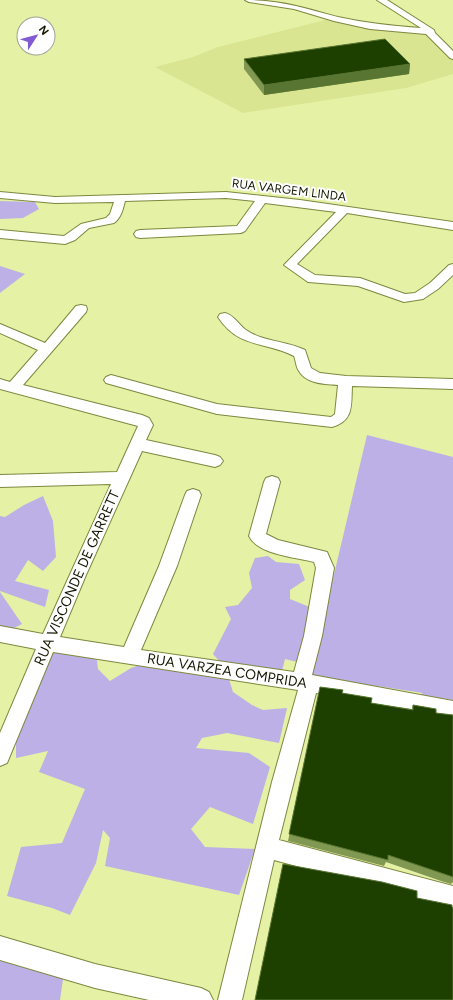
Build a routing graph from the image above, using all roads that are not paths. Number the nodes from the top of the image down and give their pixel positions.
1 (249, 0) edge
2 (381, 0) edge
3 (431, 32) junction
4 (453, 56) edge
5 (0, 195) edge
6 (121, 197) junction
7 (263, 198) junction
8 (344, 210) junction
9 (453, 226) edge
10 (0, 234) edge
11 (140, 234) dead end
12 (453, 268) edge
13 (82, 309) dead end
14 (225, 317) dead end
15 (0, 328) edge
16 (47, 349) junction
17 (111, 380) dead end
18 (352, 381) junction
19 (453, 384) edge
20 (6, 386) edge
21 (137, 444) junction
22 (215, 461) dead end
23 (122, 478) junction
24 (0, 481) edge
25 (272, 482) dead end
26 (193, 495) dead end
27 (0, 634) edge
28 (48, 644) junction
29 (129, 656) junction
30 (305, 683) junction
31 (453, 710) edge
32 (0, 756) edge
33 (266, 847) junction
34 (453, 897) edge
35 (0, 948) edge
36 (201, 1000) edge
37 (230, 1000) edge

1 - 3 street
2 - 3 street
3 - 4 street
5 - 6 street, RUA VARGEM LINDA
6 - 7 street, RUA VARGEM LINDA
6 - 10 street
7 - 8 street, RUA VARGEM LINDA
7 - 11 street, RUA VARGEM LINDA
8 - 9 street, RUA VARGEM LINDA
8 - 12 street
13 - 16 street
14 - 18 street
15 - 16 street
16 - 20 street
17 - 18 street
18 - 19 street
20 - 21 street, RUA VISCONDE DE GARRETT
21 - 22 street
21 - 23 street, RUA VISCONDE DE GARRETT
23 - 24 street
23 - 28 street, RUA VISCONDE DE GARRETT
25 - 30 street
26 - 29 street
27 - 28 street, RUA VARZEA COMPRIDA
28 - 29 street, RUA VARZEA COMPRIDA
28 - 32 street, RUA VISCONDE DE GARRETT
29 - 30 street, RUA VARZEA COMPRIDA
30 - 31 street, RUA VARZEA COMPRIDA
30 - 33 street
33 - 34 street
33 - 37 street
35 - 36 street

